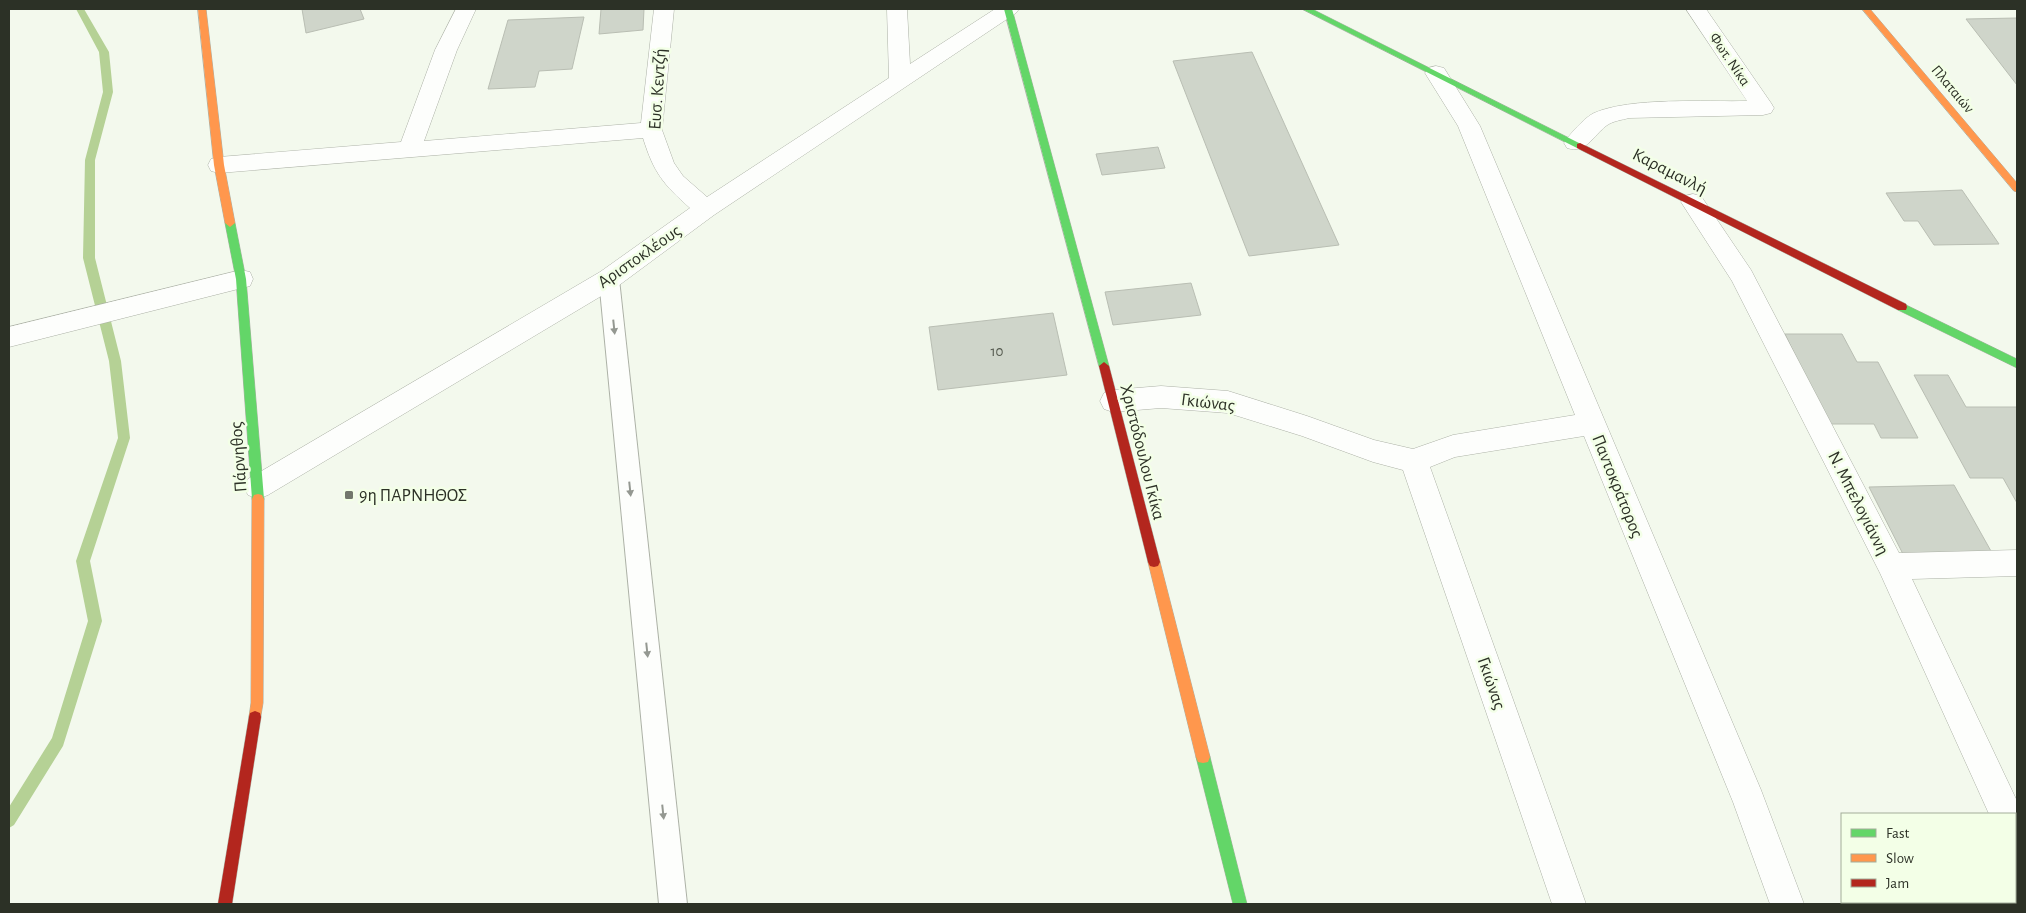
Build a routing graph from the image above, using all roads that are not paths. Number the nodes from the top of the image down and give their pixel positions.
1 (202, 9) edge
2 (466, 9) edge
3 (664, 9) edge
4 (897, 9) edge
5 (1008, 9) edge
6 (1306, 9) edge
7 (1696, 9) edge
8 (1866, 9) edge
9 (1436, 73) junction
10 (900, 80) junction
11 (651, 130) junction
12 (1575, 143) junction
13 (410, 149) junction
14 (219, 165) junction
15 (2017, 189) edge
16 (1693, 202) junction
17 (706, 209) junction
18 (609, 278) junction
19 (241, 279) junction
20 (9, 337) edge
21 (2017, 364) edge
22 (1113, 401) junction
23 (1592, 423) junction
24 (1414, 461) junction
25 (258, 487) junction
26 (2017, 563) edge
27 (1892, 566) junction
28 (2006, 813) edge
29 (225, 904) edge
30 (673, 904) edge
31 (1240, 904) edge
32 (1569, 904) edge
33 (1788, 904) edge

1 - 14 main road, Πάρνηθος
2 - 13 street
3 - 11 street, Ευσ. Κεντζή
4 - 10 street
5 - 10 street, Αριστοκλέους
5 - 22 main road, Χριστόδουλου Γκίκα
6 - 9 main road, Καραμανλή
7 - 12 street, Φωτ. Νίκα
8 - 15 main road, Πλαταιών
9 - 12 main road, Καραμανλή
9 - 23 street, Παντοκράτορος
10 - 17 street, Αριστοκλέους
11 - 13 street
11 - 17 street, Ευσ. Κεντζή
12 - 16 main road, Καραμανλή
13 - 14 street
14 - 19 main road, Πάρνηθος
16 - 21 main road, Καραμανλή
16 - 27 street, Ν. Μπελογιάννη
17 - 18 street, Αριστοκλέους
18 - 25 street, Αριστοκλέους
18 -> 30 lane
19 - 20 street
19 - 25 main road, Πάρνηθος
22 - 24 street, Γκιώνας
22 - 31 main road, Χριστόδουλου Γκίκα
23 - 24 street
23 - 33 street, Παντοκράτορος
24 - 32 street, Γκιώνας
25 - 29 main road, Πάρνηθος
26 - 27 street
27 - 28 street, Ν. Μπελογιάννη

